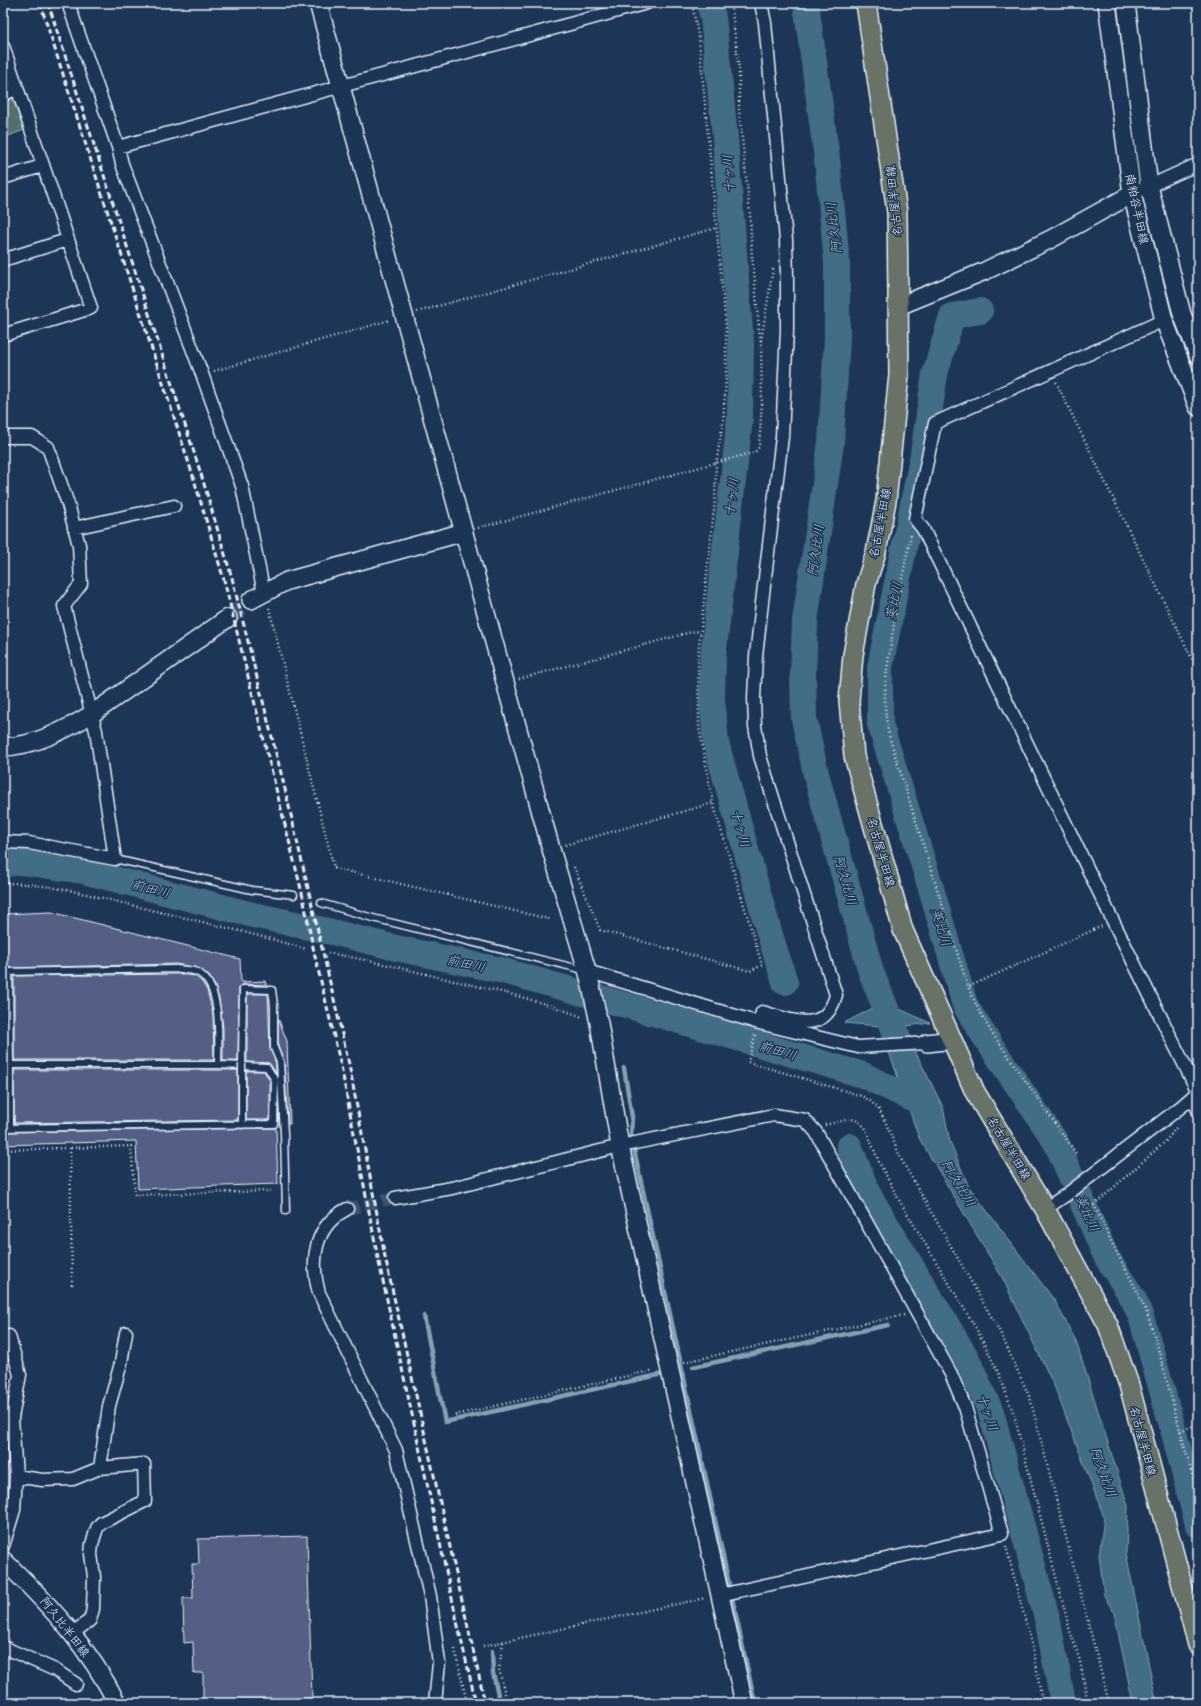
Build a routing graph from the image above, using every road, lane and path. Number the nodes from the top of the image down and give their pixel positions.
1 (68, 3) edge
2 (318, 3) edge
3 (647, 3) edge
4 (692, 3) edge
5 (732, 3) edge
6 (761, 3) edge
7 (866, 3) edge
8 (1108, 3) edge
9 (1126, 3) edge
10 (3, 46) edge
11 (341, 87) junction
12 (17, 88) junction
13 (3, 94) edge
14 (118, 147) junction
15 (1198, 164) edge
16 (42, 166) junction
17 (3, 178) edge
18 (1149, 186) junction
19 (1132, 194) junction
20 (716, 228) junction
21 (67, 240) junction
22 (3, 260) edge
23 (774, 264) dead end
24 (899, 306) junction
25 (404, 316) junction
26 (1164, 320) junction
27 (3, 335) edge
28 (761, 342) junction
29 (1198, 355) edge
30 (1051, 371) junction
31 (202, 374) junction
32 (1198, 407) edge
33 (3, 437) edge
34 (716, 463) junction
35 (174, 506) dead end
36 (915, 519) junction
37 (74, 528) junction
38 (464, 532) junction
39 (258, 596) junction
40 (228, 618) tunnel mouth
41 (700, 632) junction
42 (1198, 671) edge
43 (505, 683) junction
44 (92, 714) junction
45 (3, 747) edge
46 (713, 803) junction
47 (3, 842) edge
48 (567, 848) dead end
49 (115, 859) junction
50 (574, 866) dead end
51 (3, 883) edge
52 (294, 895) dead end
53 (321, 903) dead end
54 (549, 919) dead end
55 (1113, 921) junction
56 (306, 949) dead end
57 (328, 953) dead end
58 (6, 972) edge
59 (588, 974) junction
60 (968, 987) junction
61 (598, 1019) junction
62 (759, 1023) junction
63 (952, 1040) junction
64 (927, 1043) joint
65 (218, 1065) junction
66 (6, 1066) edge
67 (1196, 1093) edge
68 (1182, 1106) junction
69 (1198, 1110) edge
70 (242, 1125) junction
71 (3, 1128) edge
72 (10, 1128) junction
73 (813, 1128) junction
74 (620, 1146) junction
75 (70, 1148) junction
76 (3, 1150) edge
77 (1076, 1153) dead end
78 (271, 1191) dead end
79 (395, 1198) tunnel mouth
80 (347, 1209) tunnel mouth
81 (1045, 1209) junction
82 (286, 1211) dead end
83 (72, 1287) dead end
84 (126, 1333) dead end
85 (3, 1337) edge
86 (1198, 1424) edge
87 (1180, 1431) junction
88 (100, 1468) junction
89 (16, 1476) junction
90 (1198, 1496) edge
91 (1002, 1534) junction
92 (3, 1546) edge
93 (3, 1560) edge
94 (720, 1595) junction
95 (73, 1633) junction
96 (503, 1642) junction
97 (1198, 1645) edge
98 (483, 1646) dead end
99 (3, 1647) edge
100 (455, 1649) dead end
101 (76, 1684) dead end
102 (117, 1703) edge
103 (435, 1703) edge
104 (467, 1703) edge
105 (507, 1703) edge
106 (744, 1703) edge
107 (1042, 1703) edge
108 (1088, 1703) edge
109 (1109, 1703) edge

1 - 14 street
2 - 11 street
3 - 11 street
4 - 20 path
5 - 28 path
6 - 62 street
7 - 24 main road, 名古屋半田線
8 - 19 street, 南粕谷半田線
9 - 18 street, 南粕谷半田線
10 - 12 street
11 - 14 street
11 - 25 street
12 - 13 street
12 - 16 street
14 - 31 street
15 - 18 street
16 - 17 street
16 - 21 street
18 - 19 street
18 - 29 street, 南粕谷半田線
19 - 24 street
19 - 26 street, 南粕谷半田線
20 - 25 path
20 - 34 path
21 - 22 street
21 - 27 street
23 - 28 path
24 - 63 main road, 名古屋半田線
25 - 31 path
25 - 38 street
26 - 30 street
26 - 32 street, 南粕谷半田線
28 - 34 path
30 - 36 street
30 - 42 path
31 - 39 street
33 - 37 street
34 - 38 path
34 - 41 path
35 - 37 street
36 - 55 street
36 - 60 path
37 - 44 street
38 - 39 street
38 - 43 street
39 - 54 path
40 - 44 street
41 - 43 path
41 - 46 path
43 - 59 street
44 - 45 street
44 - 49 street
46 - 48 path
46 - 50 path
47 - 49 street
49 - 52 lane
51 - 56 path
53 - 59 lane
55 - 60 path
55 - 67 street
57 - 61 path
58 - 65 lane
58 - 66 lane
59 - 61 street
59 - 62 street
60 - 77 path
61 - 74 street
62 - 64 street
62 - 109 path
63 - 64 street
63 - 81 main road, 名古屋半田線
65 - 66 lane
65 - 70 lane
66 - 72 lane
67 - 68 street
67 - 69 street
68 - 81 street
68 - 87 path
70 - 72 lane
70 - 82 lane, bridge
71 - 72 lane
73 - 74 street
73 - 91 street
73 - 108 path
74 - 79 street
74 - 94 street
75 - 76 path
75 - 78 path
75 - 83 path
80 - 103 street
81 - 97 main road, 名古屋半田線
84 - 88 street
85 - 89 street
86 - 87 path
87 - 90 path
88 - 89 street
88 - 95 street
89 - 92 street
91 - 94 street
91 - 107 path
93 - 95 street, 阿久比半田線
94 - 96 path
94 - 106 street
95 - 102 street, 阿久比半田線
96 - 98 path
96 - 105 path
99 - 101 street
100 - 104 path

